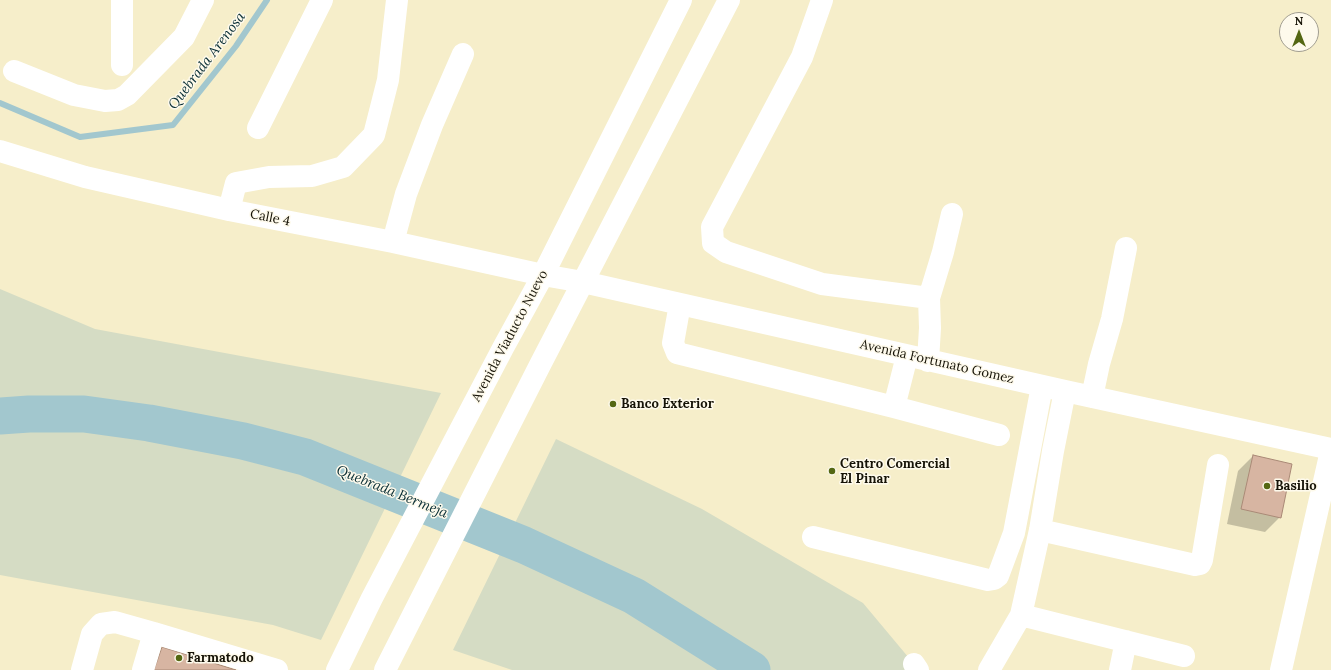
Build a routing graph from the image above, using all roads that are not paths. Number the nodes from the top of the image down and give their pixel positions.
1 (122, 0) edge
2 (203, 0) edge
3 (322, 0) edge
4 (397, 0) edge
5 (729, 0) edge
6 (822, 0) edge
7 (678, 7) edge
8 (463, 54) dead end
9 (122, 65) dead end
10 (14, 71) dead end
11 (258, 128) dead end
12 (0, 151) edge
13 (229, 210) junction
14 (952, 214) dead end
15 (393, 242) junction
16 (1126, 248) dead end
17 (543, 275) junction
18 (583, 282) junction
19 (929, 298) junction
20 (680, 304) junction
21 (918, 358) junction
22 (1042, 386) junction
23 (1065, 391) junction
24 (1092, 397) junction
25 (894, 407) junction
26 (999, 435) dead end
27 (1331, 450) edge
28 (1218, 465) dead end
29 (1040, 530) junction
30 (813, 537) dead end
31 (1022, 614) junction
32 (154, 632) junction
33 (1126, 641) junction
34 (1184, 656) dead end
35 (82, 670) edge
36 (143, 670) edge
37 (277, 670) edge
38 (337, 670) edge
39 (385, 670) edge
40 (989, 670) edge
41 (1120, 670) edge
42 (1281, 670) edge

1 - 9 street
2 - 10 street
3 - 11 street
4 - 13 street
5 - 18 street
6 - 19 street
7 - 17 street, Avenida Viaducto Nuevo
8 - 15 street
12 - 13 street, Calle 4
13 - 15 street, Calle 4
14 - 19 street
15 - 17 street, Calle 4
16 - 24 street
17 - 18 street, Avenida Fortunato Gomez
17 - 38 street, Avenida Viaducto Nuevo
18 - 20 street, Avenida Fortunato Gomez
18 - 39 street
19 - 21 street
20 - 21 street, Avenida Fortunato Gomez
20 - 25 street
21 - 22 street, Avenida Fortunato Gomez
21 - 25 street
22 - 23 street, Avenida Fortunato Gomez
22 - 30 street
23 - 24 street, Avenida Fortunato Gomez
23 - 29 street
24 - 27 street, Avenida Fortunato Gomez
25 - 26 street
27 - 42 street
28 - 29 street
29 - 31 street
31 - 33 street
31 - 40 street
32 - 35 street
32 - 36 street
32 - 37 street
33 - 34 street
33 - 41 street

